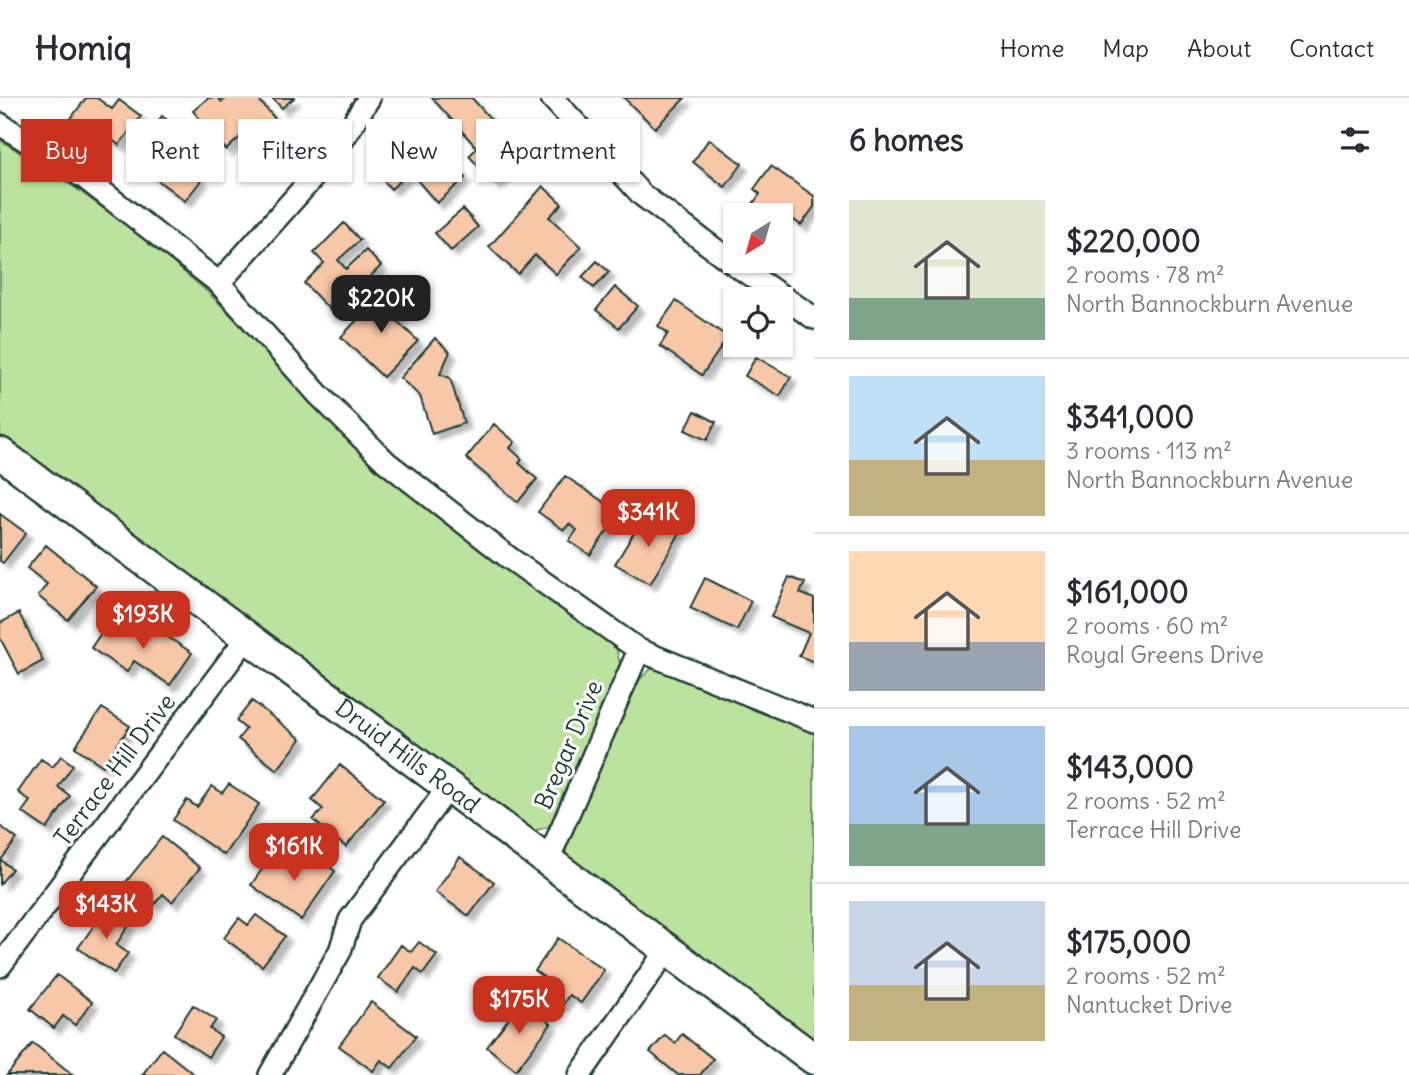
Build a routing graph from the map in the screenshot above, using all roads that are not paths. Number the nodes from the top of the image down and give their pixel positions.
1 (369, 98) edge
2 (552, 98) edge
3 (0, 124) edge
4 (219, 283) junction
5 (814, 318) edge
6 (0, 453) edge
7 (246, 639) junction
8 (639, 650) junction
9 (814, 722) edge
10 (448, 788) junction
11 (548, 860) junction
12 (666, 951) junction
13 (0, 966) edge
14 (814, 1059) edge
15 (270, 1075) edge
16 (580, 1075) edge

1 - 4 street
2 - 5 street
3 - 4 street
4 - 8 street
6 - 7 street, Druid Hills Road
7 - 10 street, Druid Hills Road
7 - 13 street, Terrace Hill Drive
8 - 9 street
8 - 11 street, Bregar Drive
10 - 11 street, Druid Hills Road
10 - 15 street
11 - 12 street, Druid Hills Road
12 - 14 street, Druid Hills Road
12 - 16 street

